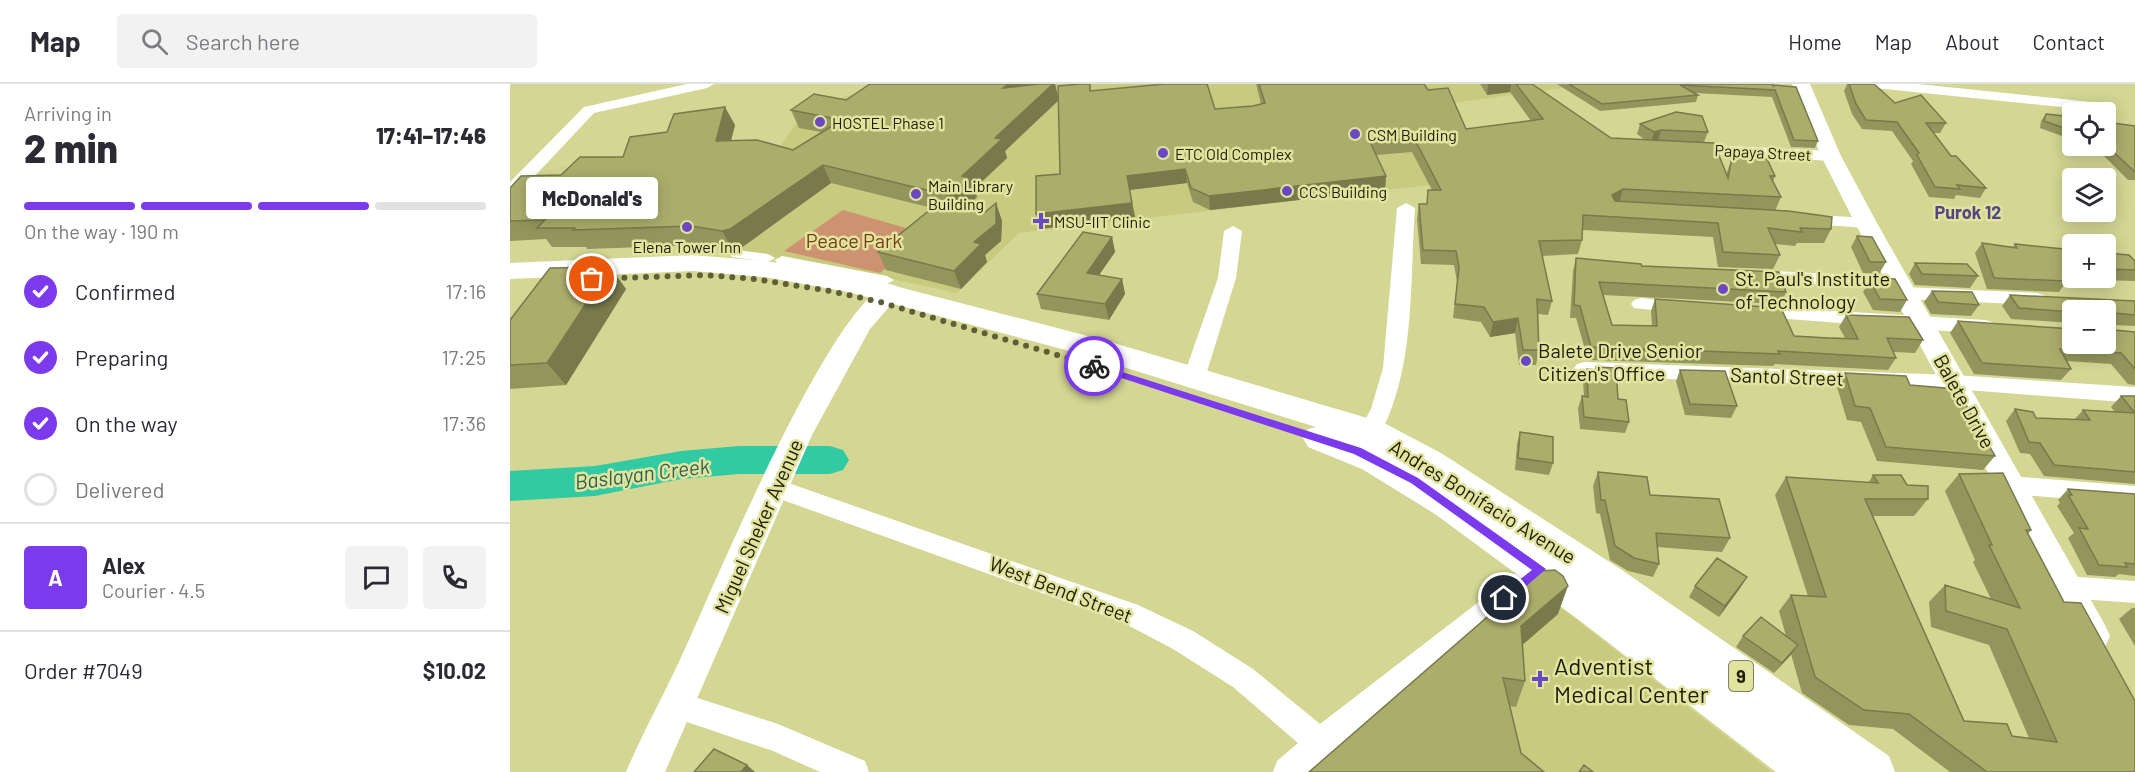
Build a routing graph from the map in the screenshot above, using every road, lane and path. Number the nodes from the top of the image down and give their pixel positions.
1 (707, 84) edge
2 (1802, 84) edge
3 (1875, 84) edge
4 (2062, 103) edge
5 (1670, 148) edge
6 (1831, 156) junction
7 (510, 192) edge
8 (1406, 208) dead end
9 (1782, 218) edge
10 (1866, 223) junction
11 (1233, 231) dead end
12 (737, 254) dead end
13 (510, 271) edge
14 (1737, 276) edge
15 (510, 282) edge
16 (1901, 288) junction
17 (886, 292) junction
18 (2054, 300) edge
19 (1641, 304) dead end
20 (1699, 308) edge
21 (1735, 311) edge
22 (1922, 324) junction
23 (2004, 328) edge
24 (1584, 369) dead end
25 (1194, 378) junction
26 (1954, 382) junction
27 (2135, 395) edge
28 (1365, 441) junction
29 (783, 466) junction
30 (2010, 485) junction
31 (2135, 495) edge
32 (1540, 569) junction
33 (2066, 587) junction
34 (2135, 592) edge
35 (2103, 656) edge
36 (679, 706) junction
37 (1320, 743) junction
38 (645, 772) edge
39 (854, 772) edge
40 (1288, 772) edge
41 (1812, 772) edge
42 (1874, 772) edge

1 - 7 street
2 - 6 street, Balete Drive
3 - 4 street
5 - 6 street, Papaya Street
6 - 10 street, Balete Drive
8 - 28 street
9 - 10 street
10 - 16 street, Balete Drive
11 - 25 street
12 - 17 street
13 - 17 highway, Andres Bonifacio Avenue / 9
14 - 16 street
15 - 17 highway, Andres Bonifacio Avenue / 9
16 - 18 street
16 - 22 street, Balete Drive
17 - 25 highway, Andres Bonifacio Avenue / 9
17 - 28 highway, Andres Bonifacio Avenue / 9
17 - 29 street, Miguel Sheker Avenue
19 - 20 street
21 - 22 street
22 - 23 street
22 - 26 street, Balete Drive
24 - 26 street, Santol Street
25 - 28 highway, Andres Bonifacio Avenue / 9
26 - 27 street, Santol Street
26 - 30 street, Balete Drive
28 - 32 highway, Andres Bonifacio Avenue / 9
28 - 42 highway, Andres Bonifacio Avenue / 9
29 - 36 street, Miguel Sheker Avenue
29 - 37 street, West Bend Street
30 - 31 street
30 - 33 street, Balete Drive
32 - 37 street
32 - 41 highway, Andres Bonifacio Avenue / 9
33 - 34 street
33 - 35 street, Balete Drive
36 - 38 street, Miguel Sheker Avenue
36 - 39 street
37 - 40 street

